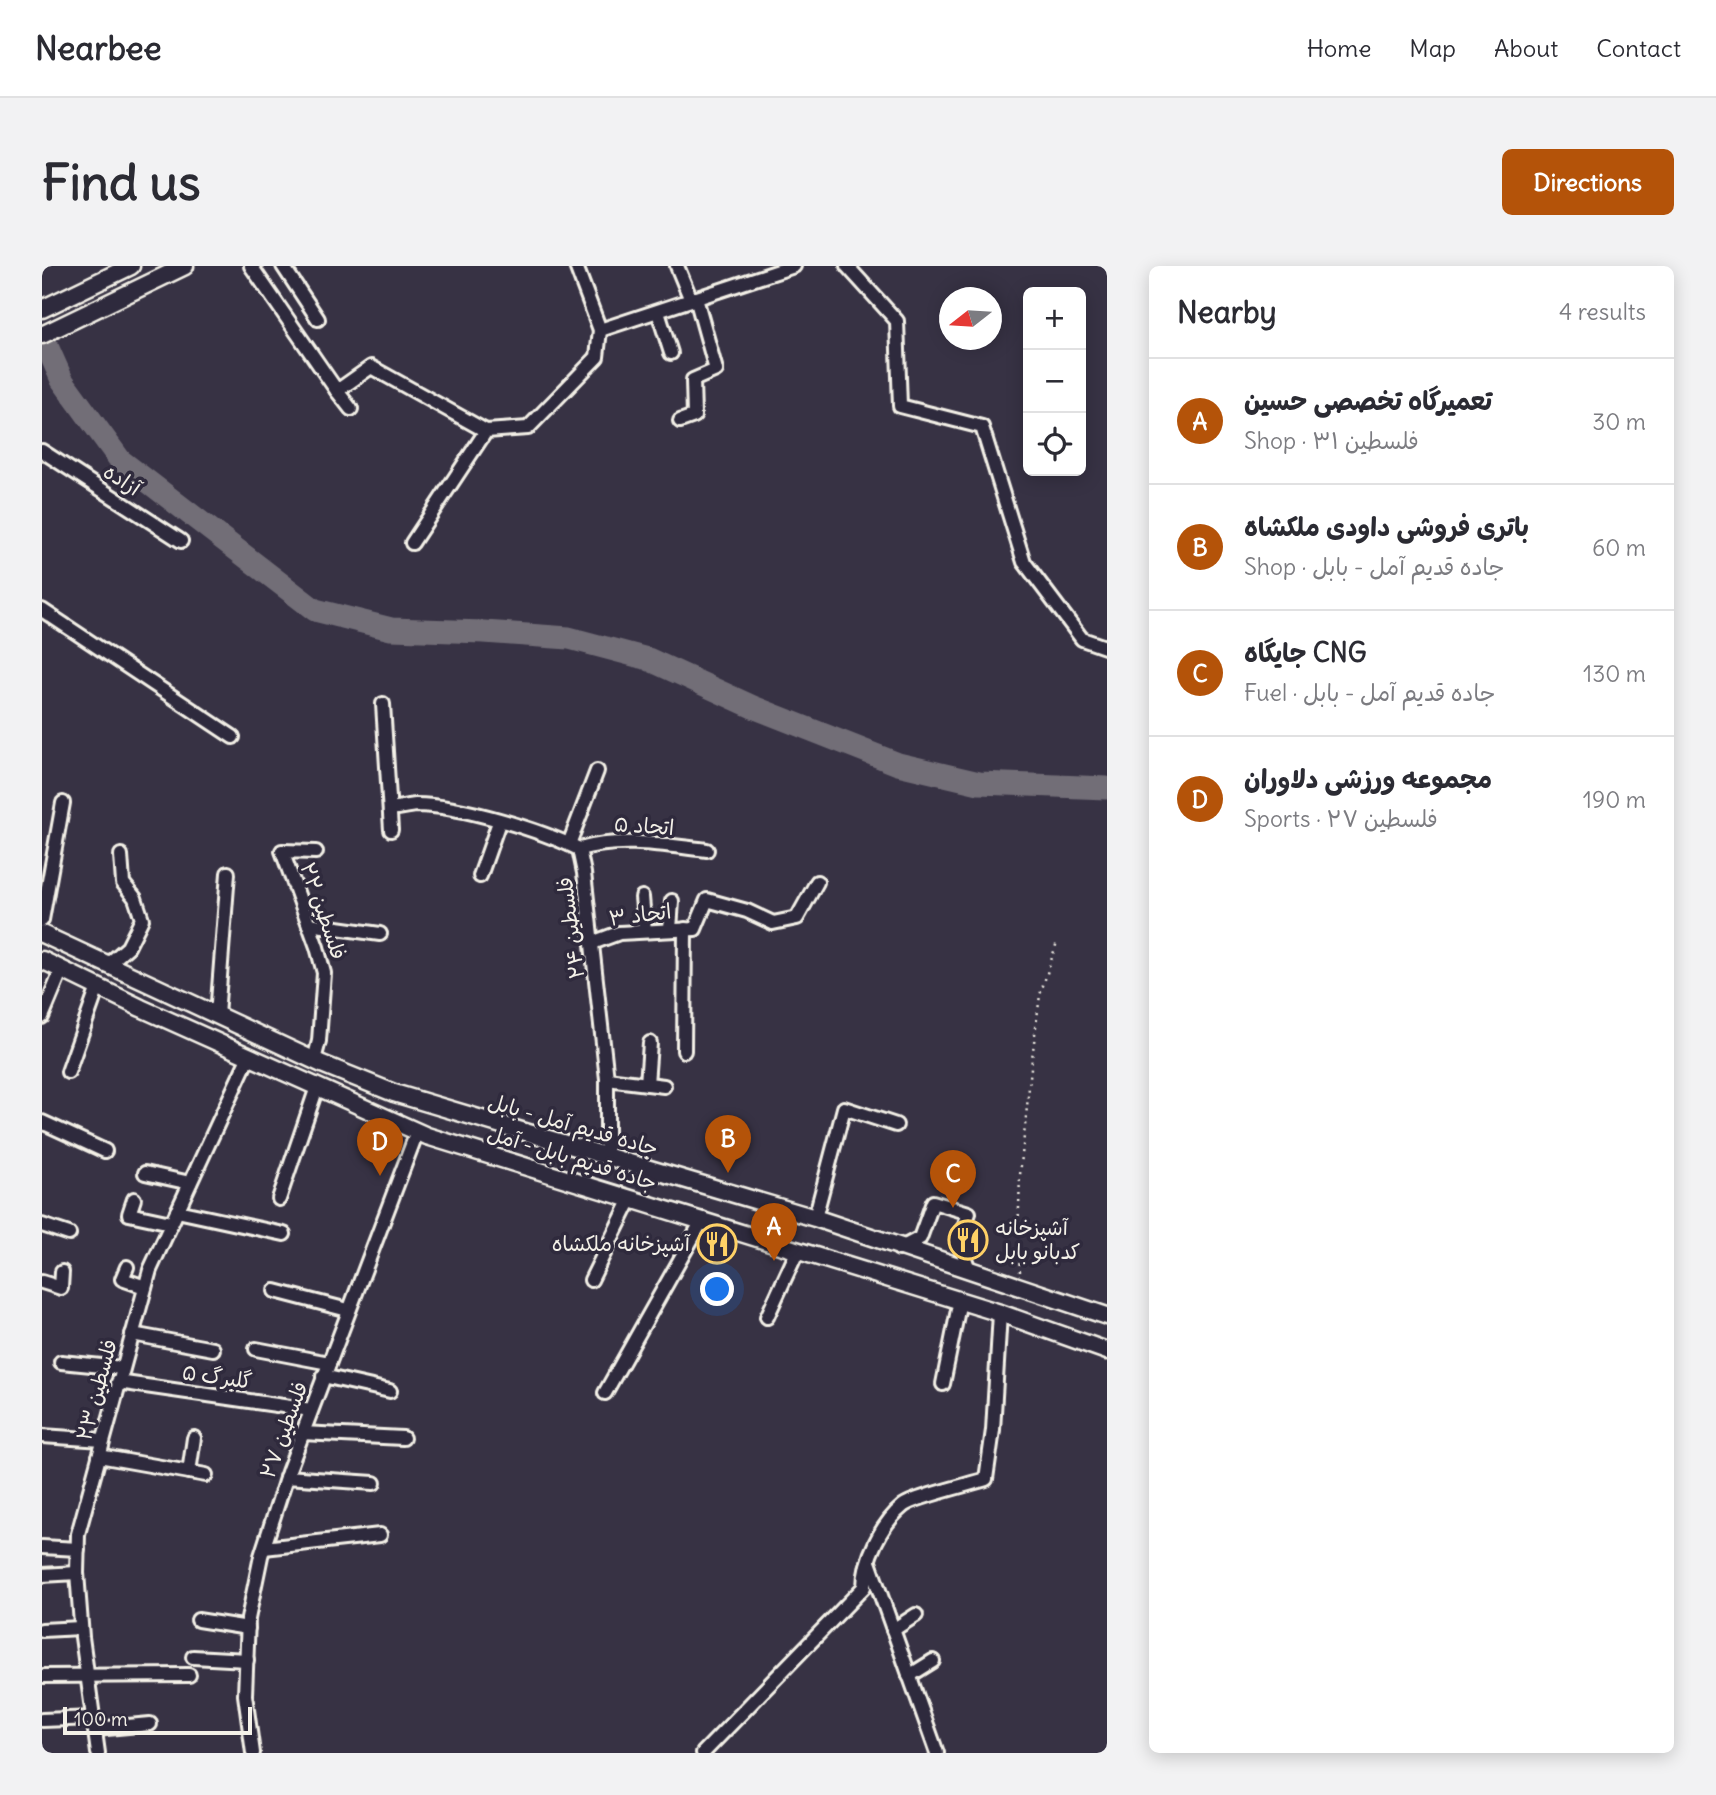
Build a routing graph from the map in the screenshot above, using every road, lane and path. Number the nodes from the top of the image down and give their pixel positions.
1 (131, 266) edge
2 (185, 266) edge
3 (251, 266) edge
4 (283, 266) edge
5 (576, 266) edge
6 (677, 266) edge
7 (794, 266) edge
8 (847, 266) edge
9 (694, 299) junction
10 (48, 306) edge
11 (658, 312) junction
12 (318, 319) dead end
13 (600, 330) junction
14 (42, 335) edge
15 (671, 353) dead end
16 (337, 391) junction
17 (351, 410) dead end
18 (680, 421) dead end
19 (486, 431) junction
20 (42, 451) edge
21 (181, 541) dead end
22 (412, 543) dead end
23 (42, 610) edge
24 (1107, 646) edge
25 (383, 704) dead end
26 (233, 737) dead end
27 (597, 771) dead end
28 (63, 803) dead end
29 (390, 810) junction
30 (499, 822) junction
31 (391, 830) dead end
32 (574, 846) junction
33 (707, 850) dead end
34 (316, 852) dead end
35 (121, 855) dead end
36 (229, 873) dead end
37 (480, 876) dead end
38 (817, 882) dead end
39 (642, 897) dead end
40 (672, 901) dead end
41 (42, 920) edge
42 (309, 925) junction
43 (670, 929) junction
44 (685, 929) junction
45 (645, 931) junction
46 (42, 934) edge
47 (380, 934) dead end
48 (1057, 942) dead end
49 (592, 943) junction
50 (42, 960) edge
51 (107, 965) junction
52 (62, 969) junction
53 (99, 987) junction
54 (217, 1015) junction
55 (42, 1017) edge
56 (650, 1043) dead end
57 (684, 1051) dead end
58 (249, 1056) junction
59 (314, 1059) junction
60 (68, 1072) dead end
61 (607, 1079) junction
62 (647, 1084) junction
63 (664, 1086) dead end
64 (317, 1087) junction
65 (42, 1122) edge
66 (896, 1125) dead end
67 (418, 1132) junction
68 (105, 1151) dead end
69 (607, 1157) junction
70 (145, 1173) dead end
71 (190, 1183) junction
72 (134, 1199) dead end
73 (279, 1199) dead end
74 (631, 1199) junction
75 (177, 1211) junction
76 (815, 1218) junction
77 (703, 1219) junction
78 (171, 1223) junction
79 (42, 1225) edge
80 (69, 1234) dead end
81 (284, 1234) dead end
82 (899, 1249) junction
83 (798, 1250) junction
84 (127, 1267) dead end
85 (969, 1270) junction
86 (62, 1272) dead end
87 (591, 1280) dead end
88 (42, 1282) edge
89 (145, 1287) junction
90 (1025, 1288) junction
91 (275, 1291) dead end
92 (960, 1300) junction
93 (348, 1310) junction
94 (1000, 1313) junction
95 (767, 1317) dead end
96 (1107, 1317) edge
97 (132, 1334) junction
98 (213, 1349) dead end
99 (256, 1349) dead end
100 (1107, 1351) edge
101 (61, 1363) dead end
102 (328, 1363) junction
103 (122, 1368) junction
104 (323, 1376) junction
105 (118, 1382) junction
106 (943, 1384) dead end
107 (390, 1391) dead end
108 (605, 1393) dead end
109 (311, 1410) junction
110 (302, 1433) junction
111 (42, 1436) edge
112 (194, 1438) dead end
113 (403, 1438) dead end
114 (103, 1440) junction
115 (99, 1456) junction
116 (189, 1472) junction
117 (206, 1475) dead end
118 (286, 1477) junction
119 (374, 1483) dead end
120 (380, 1535) dead end
121 (42, 1547) edge
122 (264, 1548) junction
123 (78, 1549) junction
124 (868, 1561) junction
125 (77, 1573) junction
126 (42, 1575) edge
127 (916, 1615) dead end
128 (198, 1620) dead end
129 (81, 1628) junction
130 (248, 1628) junction
131 (42, 1630) edge
132 (893, 1630) junction
133 (193, 1657) dead end
134 (247, 1660) junction
135 (933, 1661) dead end
136 (189, 1675) dead end
137 (42, 1676) edge
138 (88, 1676) junction
139 (909, 1676) junction
140 (42, 1720) edge
141 (95, 1723) junction
142 (150, 1724) dead end
143 (98, 1753) edge
144 (253, 1753) edge
145 (703, 1753) edge
146 (937, 1753) edge

1 - 10 main road
2 - 14 main road
3 - 16 street
4 - 12 street
5 - 13 street
6 - 9 street
7 - 9 street
8 - 24 street
9 - 11 street
9 - 18 street
11 - 13 street
11 - 15 street
13 - 19 street
16 - 17 street
16 - 19 street
19 - 22 street
20 - 21 street, آزاده
23 - 26 street
25 - 29 street
27 - 32 street
28 - 41 street
29 - 30 street
29 - 31 street
30 - 32 street
30 - 37 street
32 - 33 street, اتحاد ۵
32 - 49 street, فلسطین ۲۴
34 - 42 street, فلسطین ۲۲
35 - 51 street
36 - 54 street
38 - 44 street, اتحاد ۳
39 - 45 street
40 - 43 street
42 - 47 street
42 - 59 street, فلسطین ۲۲
43 - 44 street, اتحاد ۳
43 - 45 street, اتحاد ۳
44 - 57 street
45 - 49 street, اتحاد ۳
46 - 51 main road, جاده قدیم آمل - بابل
48 - 90 path
49 - 61 street, فلسطین ۲۴
50 - 52 main road, جاده قدیم بابل - آمل
51 - 54 main road, جاده قدیم آمل - بابل
52 - 53 main road, جاده قدیم بابل - آمل
52 - 55 street
53 - 58 main road, جاده قدیم بابل - آمل
53 - 60 street
54 - 59 main road, جاده قدیم آمل - بابل
56 - 62 street
58 - 64 main road, جاده قدیم بابل - آمل
58 - 71 street, فلسطین ۲۳
59 - 69 main road, جاده قدیم آمل - بابل
61 - 62 street
61 - 69 street, فلسطین ۲۴
62 - 63 street
64 - 67 main road, جاده قدیم بابل - آمل
64 - 73 street
65 - 68 street
66 - 76 street
67 - 74 main road, جاده قدیم بابل - آمل
67 - 93 street, فلسطین ۲۷
69 - 76 main road, جاده قدیم آمل - بابل
70 - 71 street
71 - 75 street, فلسطین ۲۳
72 - 78 street
74 - 77 main road, جاده قدیم بابل - آمل
74 - 87 street
75 - 78 street, فلسطین ۲۳
75 - 81 street
76 - 82 main road, جاده قدیم آمل - بابل
77 - 83 main road, جاده قدیم بابل - آمل
77 - 108 street
78 - 89 street, فلسطین ۲۳
79 - 80 street
82 - 85 main road, جاده قدیم آمل - بابل
82 - 85 street
83 - 92 main road, جاده قدیم بابل - آمل
83 - 95 street
84 - 89 street
85 - 90 main road, جاده قدیم آمل - بابل
86 - 88 street
89 - 97 street, فلسطین ۲۳
90 - 96 main road, جاده قدیم آمل - بابل
91 - 93 street
92 - 94 main road, جاده قدیم بابل - آمل
92 - 106 street
93 - 102 street, فلسطین ۲۷
94 - 100 main road, جاده قدیم بابل - آمل
94 - 124 street
97 - 98 street
97 - 103 street, فلسطین ۲۳
99 - 102 street
101 - 103 street
102 - 104 street, فلسطین ۲۷
103 - 105 street, فلسطین ۲۳
104 - 107 street
104 - 109 street, فلسطین ۲۷
105 - 109 street, گلبرگ ۵
105 - 114 street, فلسطین ۲۳
109 - 110 street, فلسطین ۲۷
110 - 113 street
110 - 118 street, فلسطین ۲۷
111 - 114 street
112 - 116 street
114 - 115 street, فلسطین ۲۳
115 - 116 street
115 - 123 street, فلسطین ۲۳
116 - 117 street
118 - 119 street
118 - 122 street, فلسطین ۲۷
120 - 122 street
121 - 123 street
122 - 130 street, فلسطین ۲۷
123 - 125 street, فلسطین ۲۳
124 - 132 street
124 - 145 street
125 - 126 street
125 - 129 street, فلسطین ۲۳
127 - 132 street
128 - 130 street
129 - 131 street
129 - 138 street, فلسطین ۲۳
130 - 134 street, فلسطین ۲۷
132 - 139 street
133 - 134 street
134 - 144 street, فلسطین ۲۷
135 - 139 street
136 - 138 street
137 - 138 street
138 - 141 street, فلسطین ۲۳
139 - 146 street
140 - 141 street
141 - 142 street
141 - 143 street, فلسطین ۲۳

